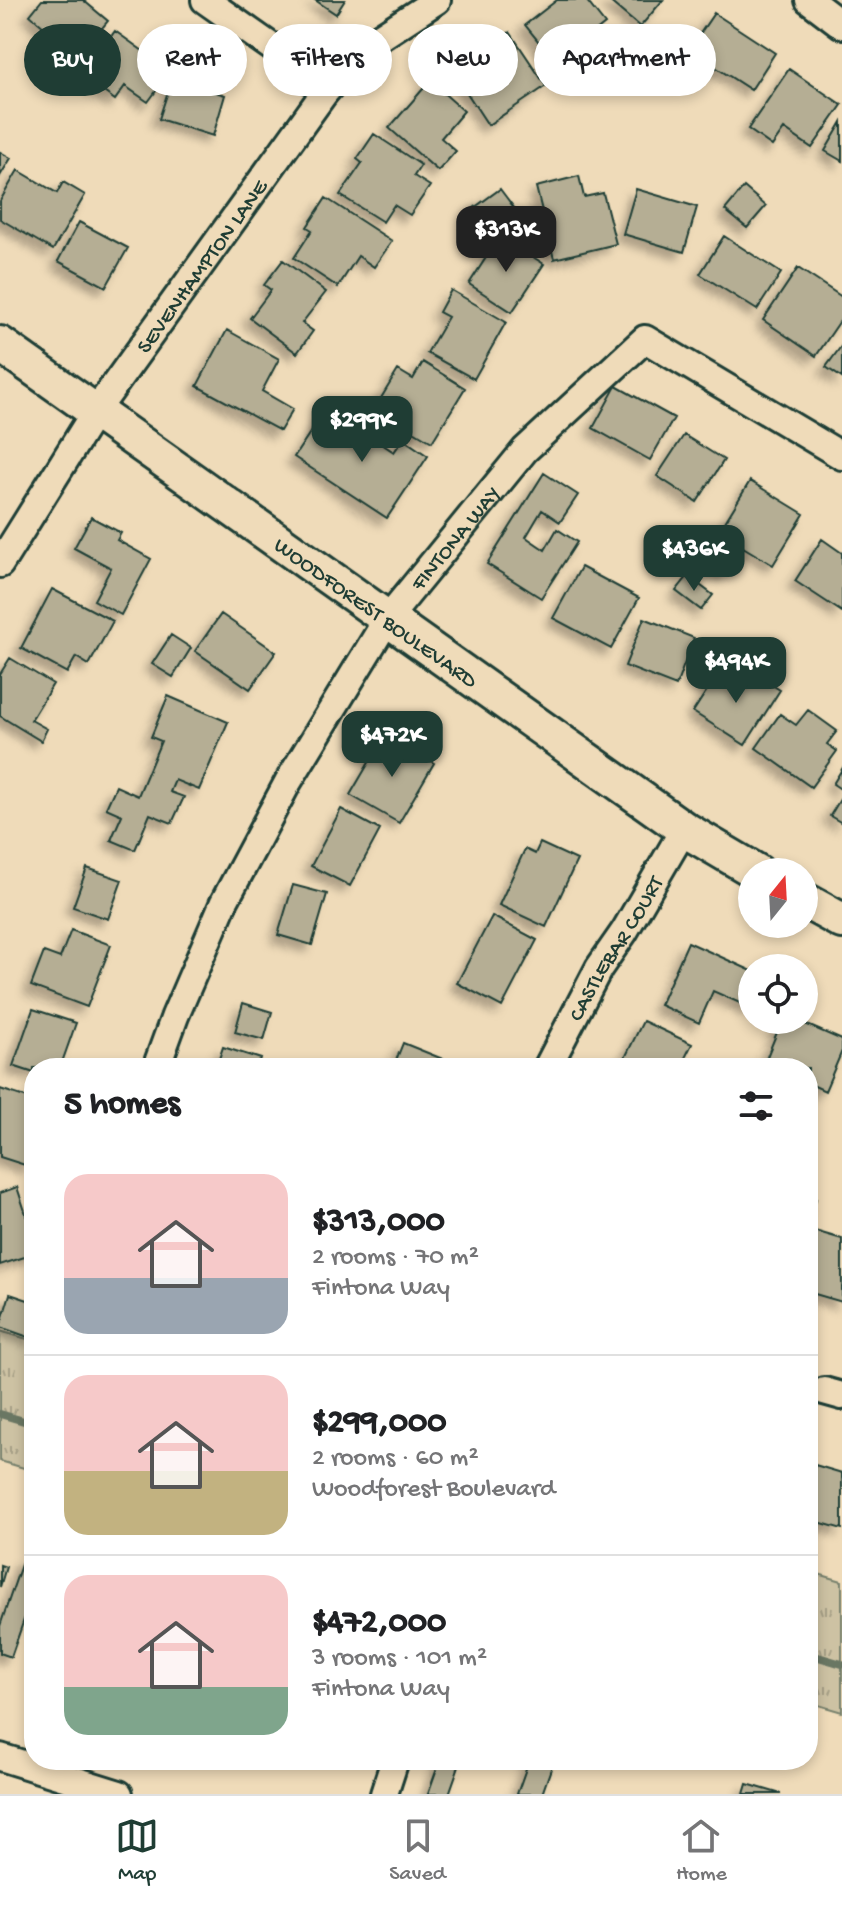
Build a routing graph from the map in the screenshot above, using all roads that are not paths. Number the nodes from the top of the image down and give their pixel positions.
1 (205, 0) edge
2 (437, 0) edge
3 (809, 0) edge
4 (842, 25) edge
5 (392, 29) edge
6 (263, 41) edge
7 (322, 96) edge
8 (0, 344) edge
9 (95, 412) junction
10 (842, 456) edge
11 (0, 564) edge
12 (388, 618) junction
13 (684, 829) junction
14 (738, 861) edge
15 (818, 908) edge
16 (842, 921) edge
17 (160, 1058) edge
18 (552, 1058) edge
19 (0, 1757) edge
20 (24, 1761) edge
21 (77, 1770) edge
22 (392, 1770) edge
23 (119, 1794) edge
24 (384, 1794) edge

1 - 6 street
2 - 5 street, SEVENHAMPTON LANE
3 - 4 street
7 - 9 street, SEVENHAMPTON LANE
8 - 9 main road, WOODFOREST BOULEVARD
9 - 11 street, SEVENHAMPTON LANE
9 - 12 main road, WOODFOREST BOULEVARD
10 - 12 street, FINTONA WAY
12 - 13 main road, WOODFOREST BOULEVARD
12 - 17 street, FINTONA WAY
13 - 14 main road, WOODFOREST BOULEVARD
13 - 18 street, CASTLEBAR COURT
15 - 16 main road
19 - 20 street
21 - 23 street
22 - 24 street

